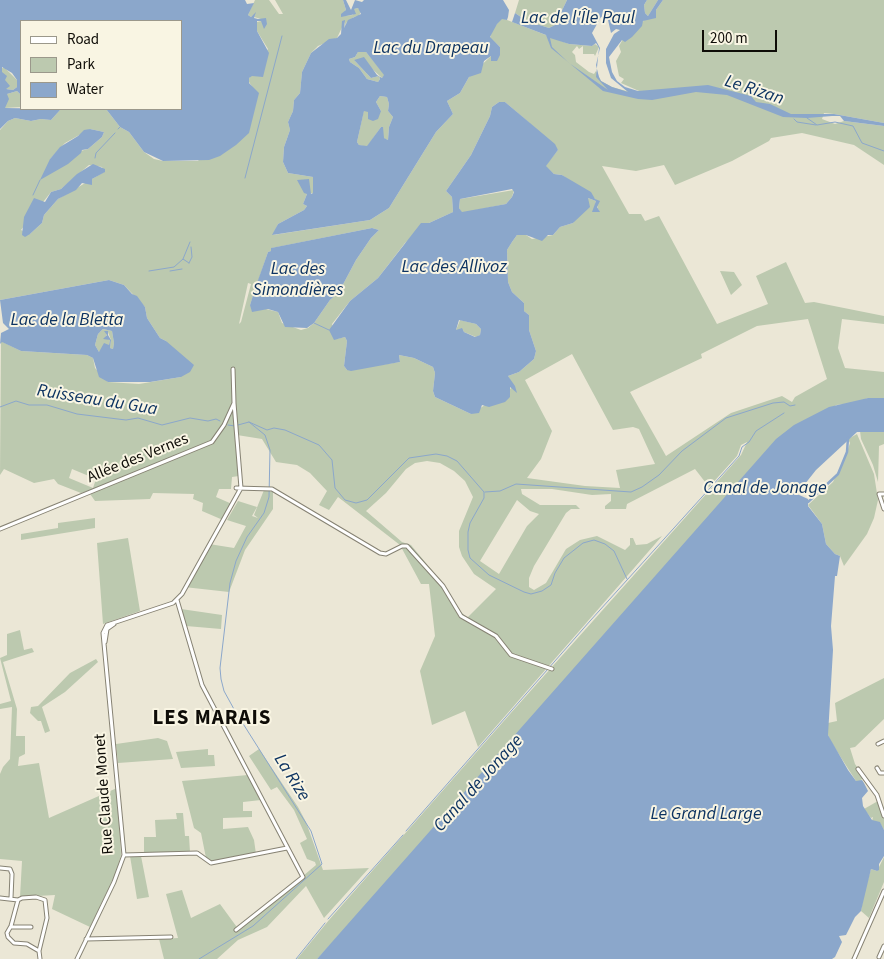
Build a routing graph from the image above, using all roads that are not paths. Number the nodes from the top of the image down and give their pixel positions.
1 (232, 369) dead end
2 (234, 403) junction
3 (236, 488) dead end
4 (241, 488) junction
5 (884, 494) edge
6 (884, 510) edge
7 (0, 529) edge
8 (177, 600) junction
9 (550, 668) dead end
10 (884, 741) edge
11 (878, 744) dead end
12 (877, 768) dead end
13 (858, 769) dead end
14 (884, 773) edge
15 (884, 816) edge
16 (287, 848) junction
17 (124, 855) junction
18 (0, 868) edge
19 (884, 890) edge
20 (0, 898) edge
21 (11, 898) junction
22 (18, 900) junction
23 (11, 927) junction
24 (31, 927) dead end
25 (236, 930) dead end
26 (171, 937) dead end
27 (86, 939) junction
28 (884, 946) edge
29 (40, 951) junction
30 (41, 957) edge
31 (879, 957) dead end
32 (77, 959) edge
33 (854, 959) edge

1 - 2 street, Allée des Vernes
2 - 4 street
2 - 7 street, Allée des Vernes
3 - 4 street
4 - 8 street
4 - 9 street
5 - 6 street
8 - 16 street
8 - 17 street, Rue Claude Monet
10 - 11 street
12 - 14 street
13 - 15 street
16 - 17 street
16 - 25 street
17 - 27 street, Rue Claude Monet
18 - 21 street
19 - 33 street
20 - 21 street
21 - 22 street
22 - 23 street
22 - 29 street
23 - 24 street
23 - 29 street
26 - 27 street
27 - 32 street, Rue Claude Monet
28 - 31 street
29 - 30 street

